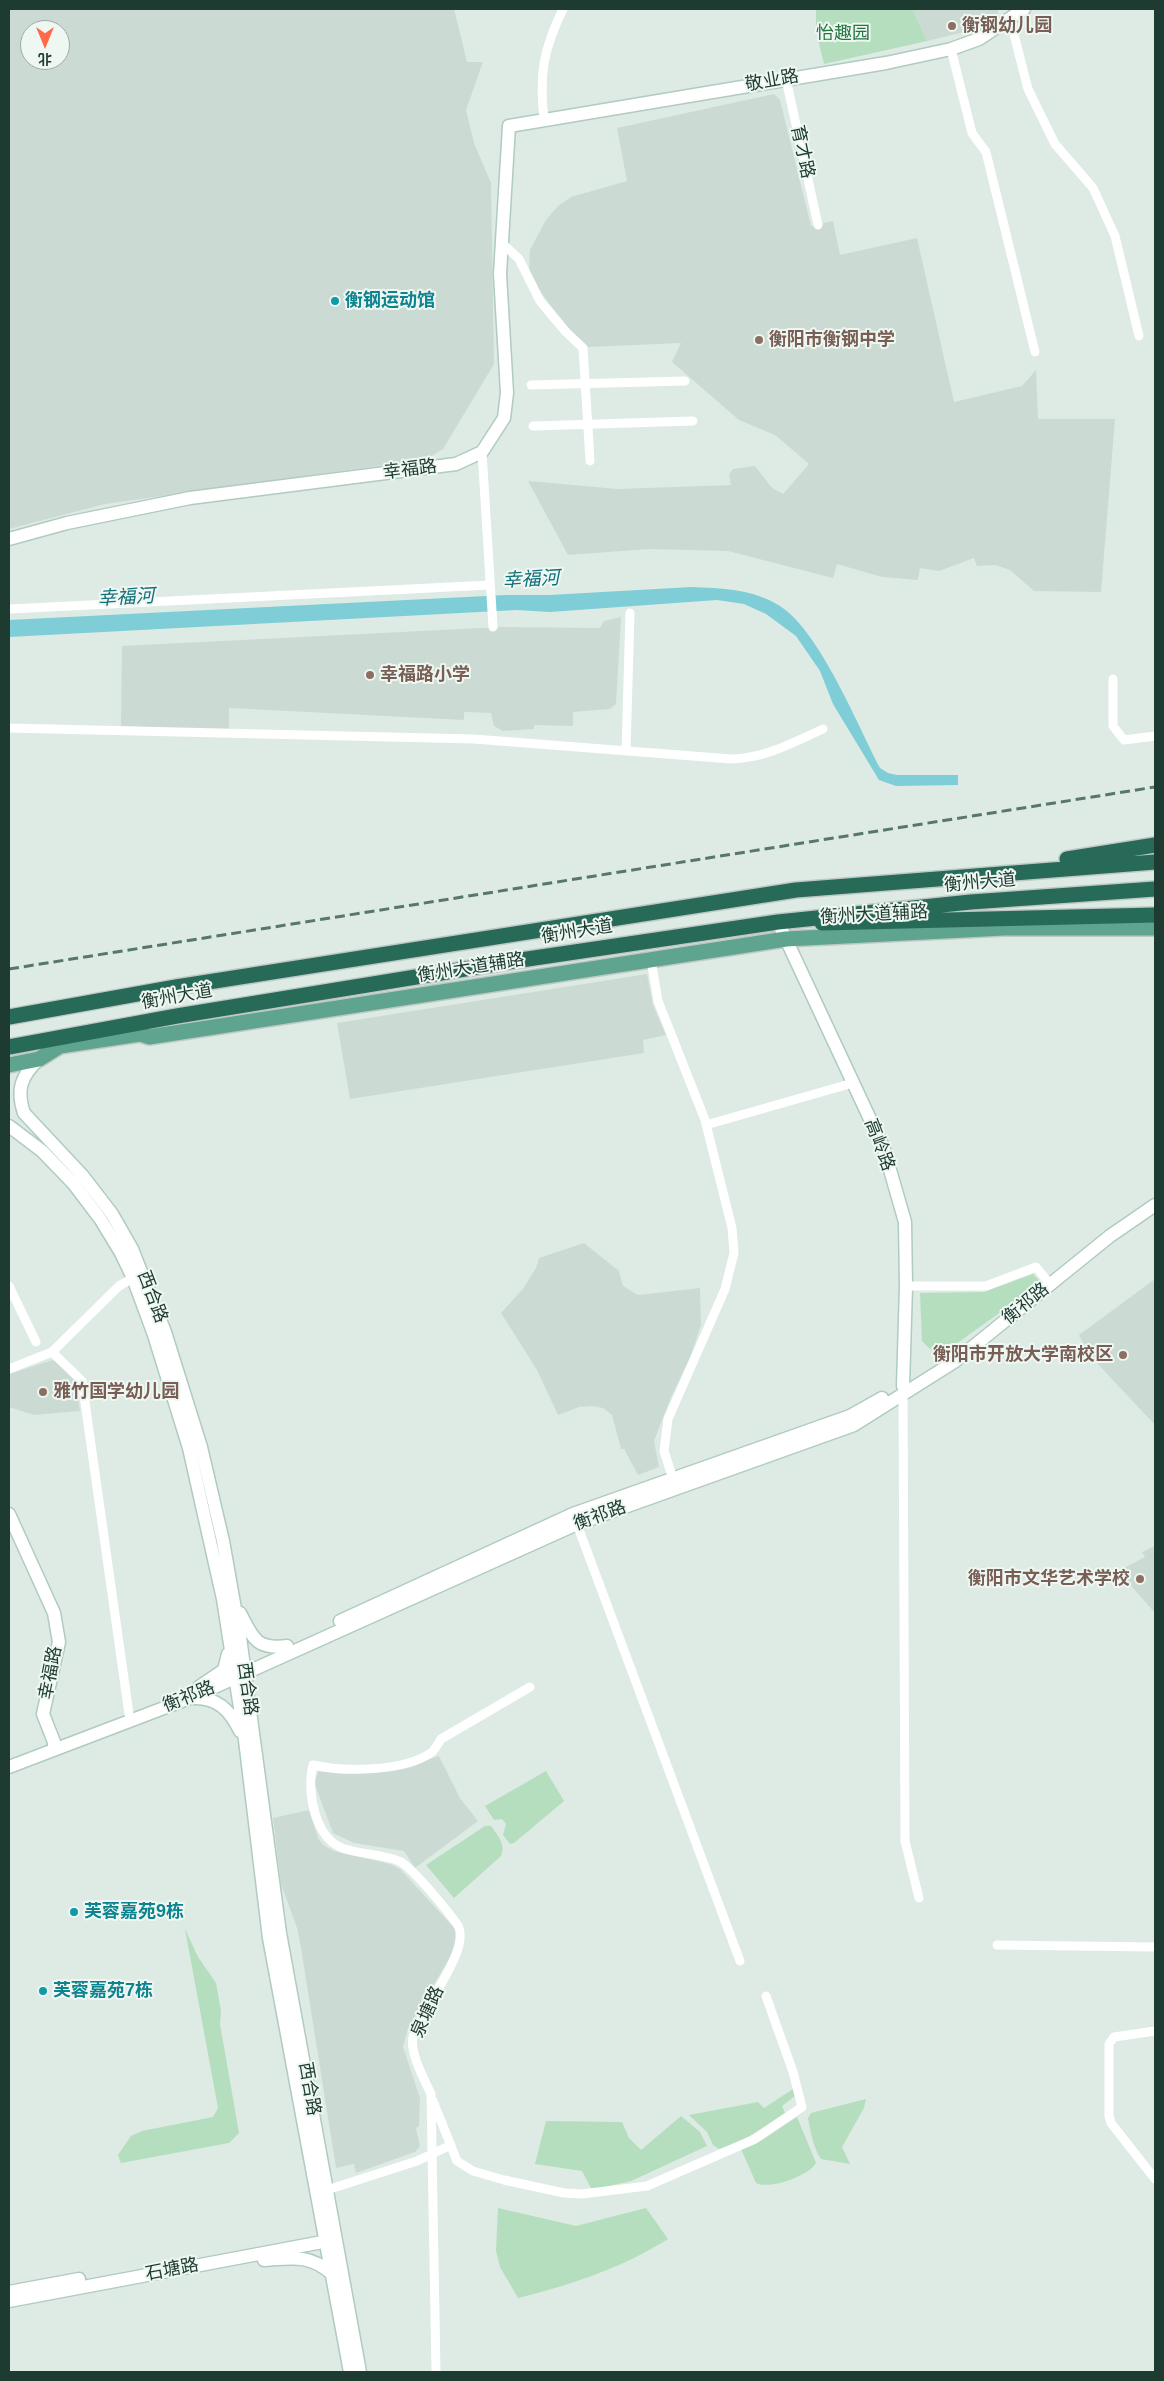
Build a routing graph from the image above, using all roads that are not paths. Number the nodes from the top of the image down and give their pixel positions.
1 (562, 9) edge
2 (1024, 9) edge
3 (1009, 14) edge
4 (951, 49) junction
5 (786, 78) junction
6 (544, 120) junction
7 (818, 225) dead end
8 (502, 243) junction
9 (1139, 336) dead end
10 (1035, 352) dead end
11 (685, 381) dead end
12 (585, 383) junction
13 (531, 385) dead end
14 (693, 422) dead end
15 (587, 424) junction
16 (533, 426) dead end
17 (482, 452) junction
18 (590, 461) dead end
19 (9, 539) edge
20 (490, 588) junction
21 (9, 609) edge
22 (630, 613) dead end
23 (493, 624) dead end
24 (1114, 679) dead end
25 (9, 728) edge
26 (823, 729) dead end
27 (1155, 736) edge
28 (626, 751) junction
29 (1155, 845) edge
30 (1155, 862) edge
31 (964, 875) junction
32 (1155, 889) edge
33 (1155, 917) edge
34 (778, 922) junction
35 (1155, 928) edge
36 (786, 939) junction
37 (651, 960) junction
38 (9, 1017) edge
39 (64, 1041) junction
40 (9, 1046) edge
41 (39, 1060) junction
42 (9, 1065) edge
43 (853, 1083) junction
44 (706, 1125) junction
45 (9, 1126) edge
46 (1155, 1200) edge
47 (1155, 1205) edge
48 (133, 1278) junction
49 (1049, 1282) junction
50 (9, 1286) edge
51 (906, 1286) junction
52 (36, 1342) dead end
53 (52, 1352) junction
54 (9, 1369) edge
55 (903, 1390) junction
56 (673, 1479) junction
57 (9, 1514) edge
58 (575, 1519) junction
59 (9, 1524) edge
60 (233, 1598) junction
61 (229, 1639) junction
62 (287, 1646) junction
63 (272, 1661) junction
64 (240, 1672) junction
65 (530, 1687) dead end
66 (199, 1688) junction
67 (190, 1698) junction
68 (251, 1712) junction
69 (129, 1714) junction
70 (245, 1740) junction
71 (52, 1745) junction
72 (9, 1759) edge
73 (9, 1767) edge
74 (919, 1898) dead end
75 (997, 1945) dead end
76 (1155, 1947) edge
77 (740, 1961) dead end
78 (766, 1996) dead end
79 (1155, 2031) edge
80 (431, 2094) junction
81 (451, 2146) junction
82 (432, 2154) junction
83 (1155, 2179) edge
84 (327, 2190) junction
85 (330, 2236) junction
86 (204, 2264) junction
87 (332, 2274) junction
88 (9, 2292) edge
89 (9, 2301) edge
90 (350, 2372) edge
91 (360, 2372) edge
92 (436, 2372) edge

1 - 6 street
2 - 3 street, 敬业路
3 - 4 street, 敬业路
3 - 9 street
4 - 5 street, 敬业路
4 - 10 street
5 - 6 street, 敬业路
5 - 7 street, 育才路
6 - 8 street, 敬业路
8 - 12 street
8 - 17 street
11 - 12 street
12 - 13 street
12 - 15 street
14 - 15 street
15 - 16 street
15 - 18 street
17 - 19 street, 幸福路
17 - 20 street
20 - 21 street
20 - 23 street
22 - 28 street
24 - 27 street
25 - 28 street
26 - 28 street
29 - 31 highway
30 - 31 highway, 衡州大道
31 - 38 highway, 衡州大道
32 - 34 highway, 衡州大道
33 - 34 highway
34 - 36 street, 高岭路
34 - 39 highway, 衡州大道
35 - 36 main road, 衡州大道辅路
36 - 37 main road, 衡州大道辅路
36 - 43 street, 高岭路
37 - 39 main road, 衡州大道辅路
37 - 44 street
39 - 40 highway, 衡州大道
39 - 41 main road, 衡州大道辅路
41 - 42 main road, 衡州大道辅路
41 - 60 street, 西合路
43 - 44 street
43 - 51 street, 高岭路
44 - 56 street
45 - 48 street, 西合路
46 - 49 street, 衡祁路
47 - 49 street, 衡祁路
48 - 53 street
48 - 61 street, 西合路
49 - 51 street
49 - 55 street, 衡祁路
50 - 52 street
51 - 55 street, 高岭路
53 - 54 street
53 - 69 street
55 - 56 street, 衡祁路
55 - 58 street, 衡祁路
55 - 74 street
56 - 58 street, 衡祁路
57 - 71 street, 幸福路
58 - 62 street, 衡祁路
58 - 63 street, 衡祁路
58 - 77 street
59 - 71 street, 幸福路
60 - 62 street
60 - 64 street, 西合路
61 - 64 street, 西合路
61 - 66 street
62 - 64 street, 衡祁路
63 - 64 street, 衡祁路
63 - 68 street
64 - 66 street, 衡祁路
64 - 67 street, 衡祁路
64 - 68 street, 西合路
64 - 70 street, 西合路
65 - 80 street, 泉塘路
66 - 69 street, 衡祁路
67 - 70 street
67 - 71 street, 衡祁路
68 - 84 street, 西合路
69 - 71 street, 衡祁路
70 - 85 street, 西合路
71 - 72 street, 衡祁路
71 - 73 street, 衡祁路
75 - 76 street
78 - 81 street
79 - 83 street
80 - 81 street
80 - 82 street, 泉塘路
81 - 82 street
82 - 84 street
82 - 92 street, 泉塘路
84 - 85 street, 西合路
85 - 86 street, 石塘路
85 - 87 street, 西合路
85 - 88 street, 石塘路
85 - 91 street, 西合路
86 - 87 street
86 - 89 street, 石塘路
87 - 90 street, 西合路

